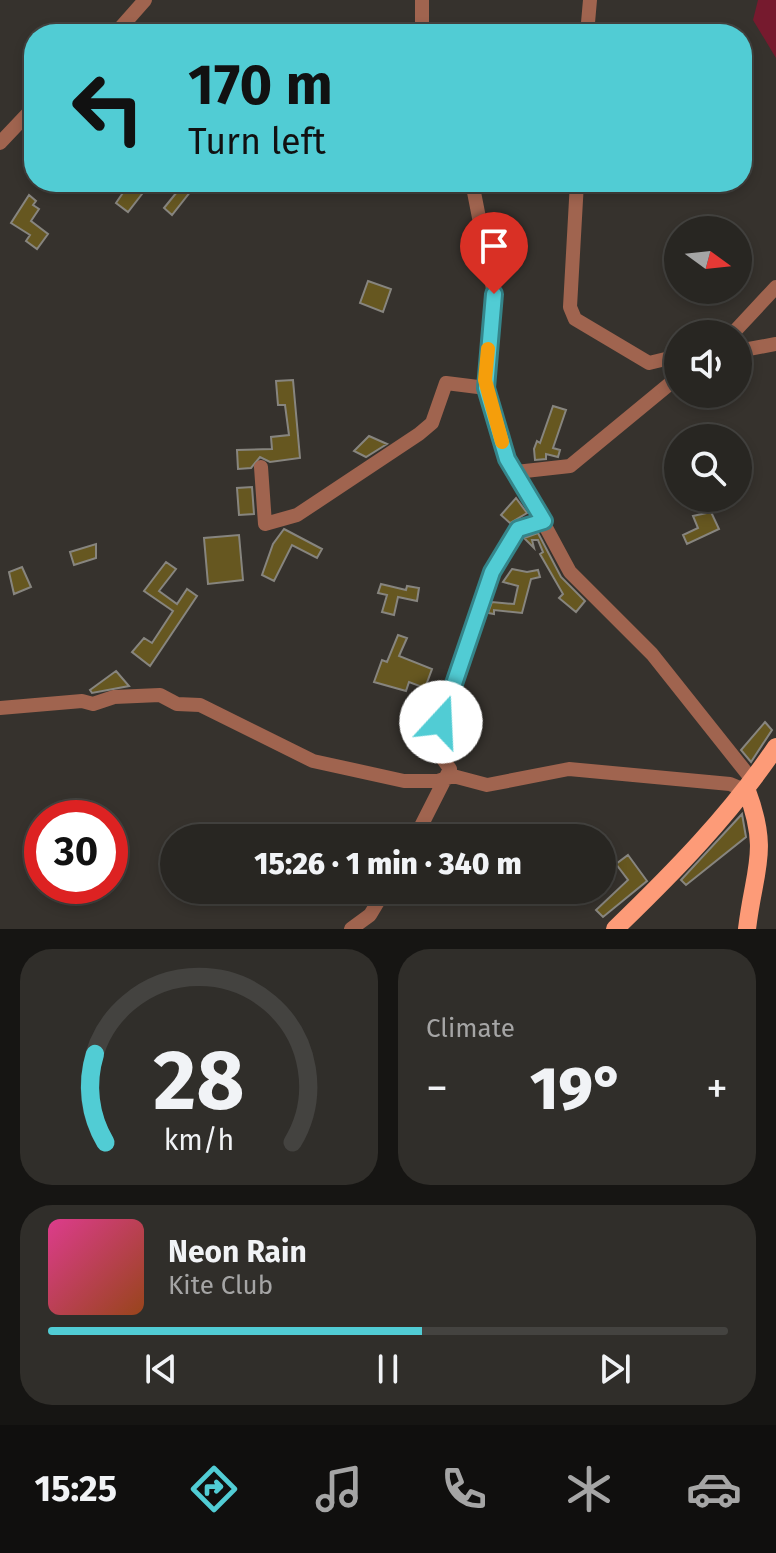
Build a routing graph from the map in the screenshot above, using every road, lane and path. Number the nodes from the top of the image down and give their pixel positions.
1 (145, 0) edge
2 (422, 0) edge
3 (590, 0) edge
4 (124, 24) edge
5 (422, 24) edge
6 (588, 24) edge
7 (24, 118) edge
8 (0, 143) edge
9 (474, 192) edge
10 (576, 192) edge
11 (776, 287) edge
12 (744, 320) edge
13 (776, 344) edge
14 (752, 345) edge
15 (664, 359) edge
16 (486, 388) junction
17 (664, 389) edge
18 (261, 467) dead end
19 (516, 472) junction
20 (544, 521) junction
21 (0, 708) edge
22 (776, 747) edge
23 (445, 779) junction
24 (750, 786) junction
25 (422, 824) edge
26 (377, 904) edge
27 (351, 929) edge
28 (615, 929) edge
29 (747, 929) edge

1 - 4 street
2 - 5 street
3 - 6 street
7 - 8 street
9 - 16 street
10 - 15 street
11 - 12 street
13 - 14 street
16 - 18 street
16 - 19 street
17 - 19 street
19 - 20 street
20 - 23 street
20 - 24 street
21 - 23 street
22 - 24 main road
23 - 24 street
23 - 25 street
24 - 28 main road
24 - 29 main road
26 - 27 street

